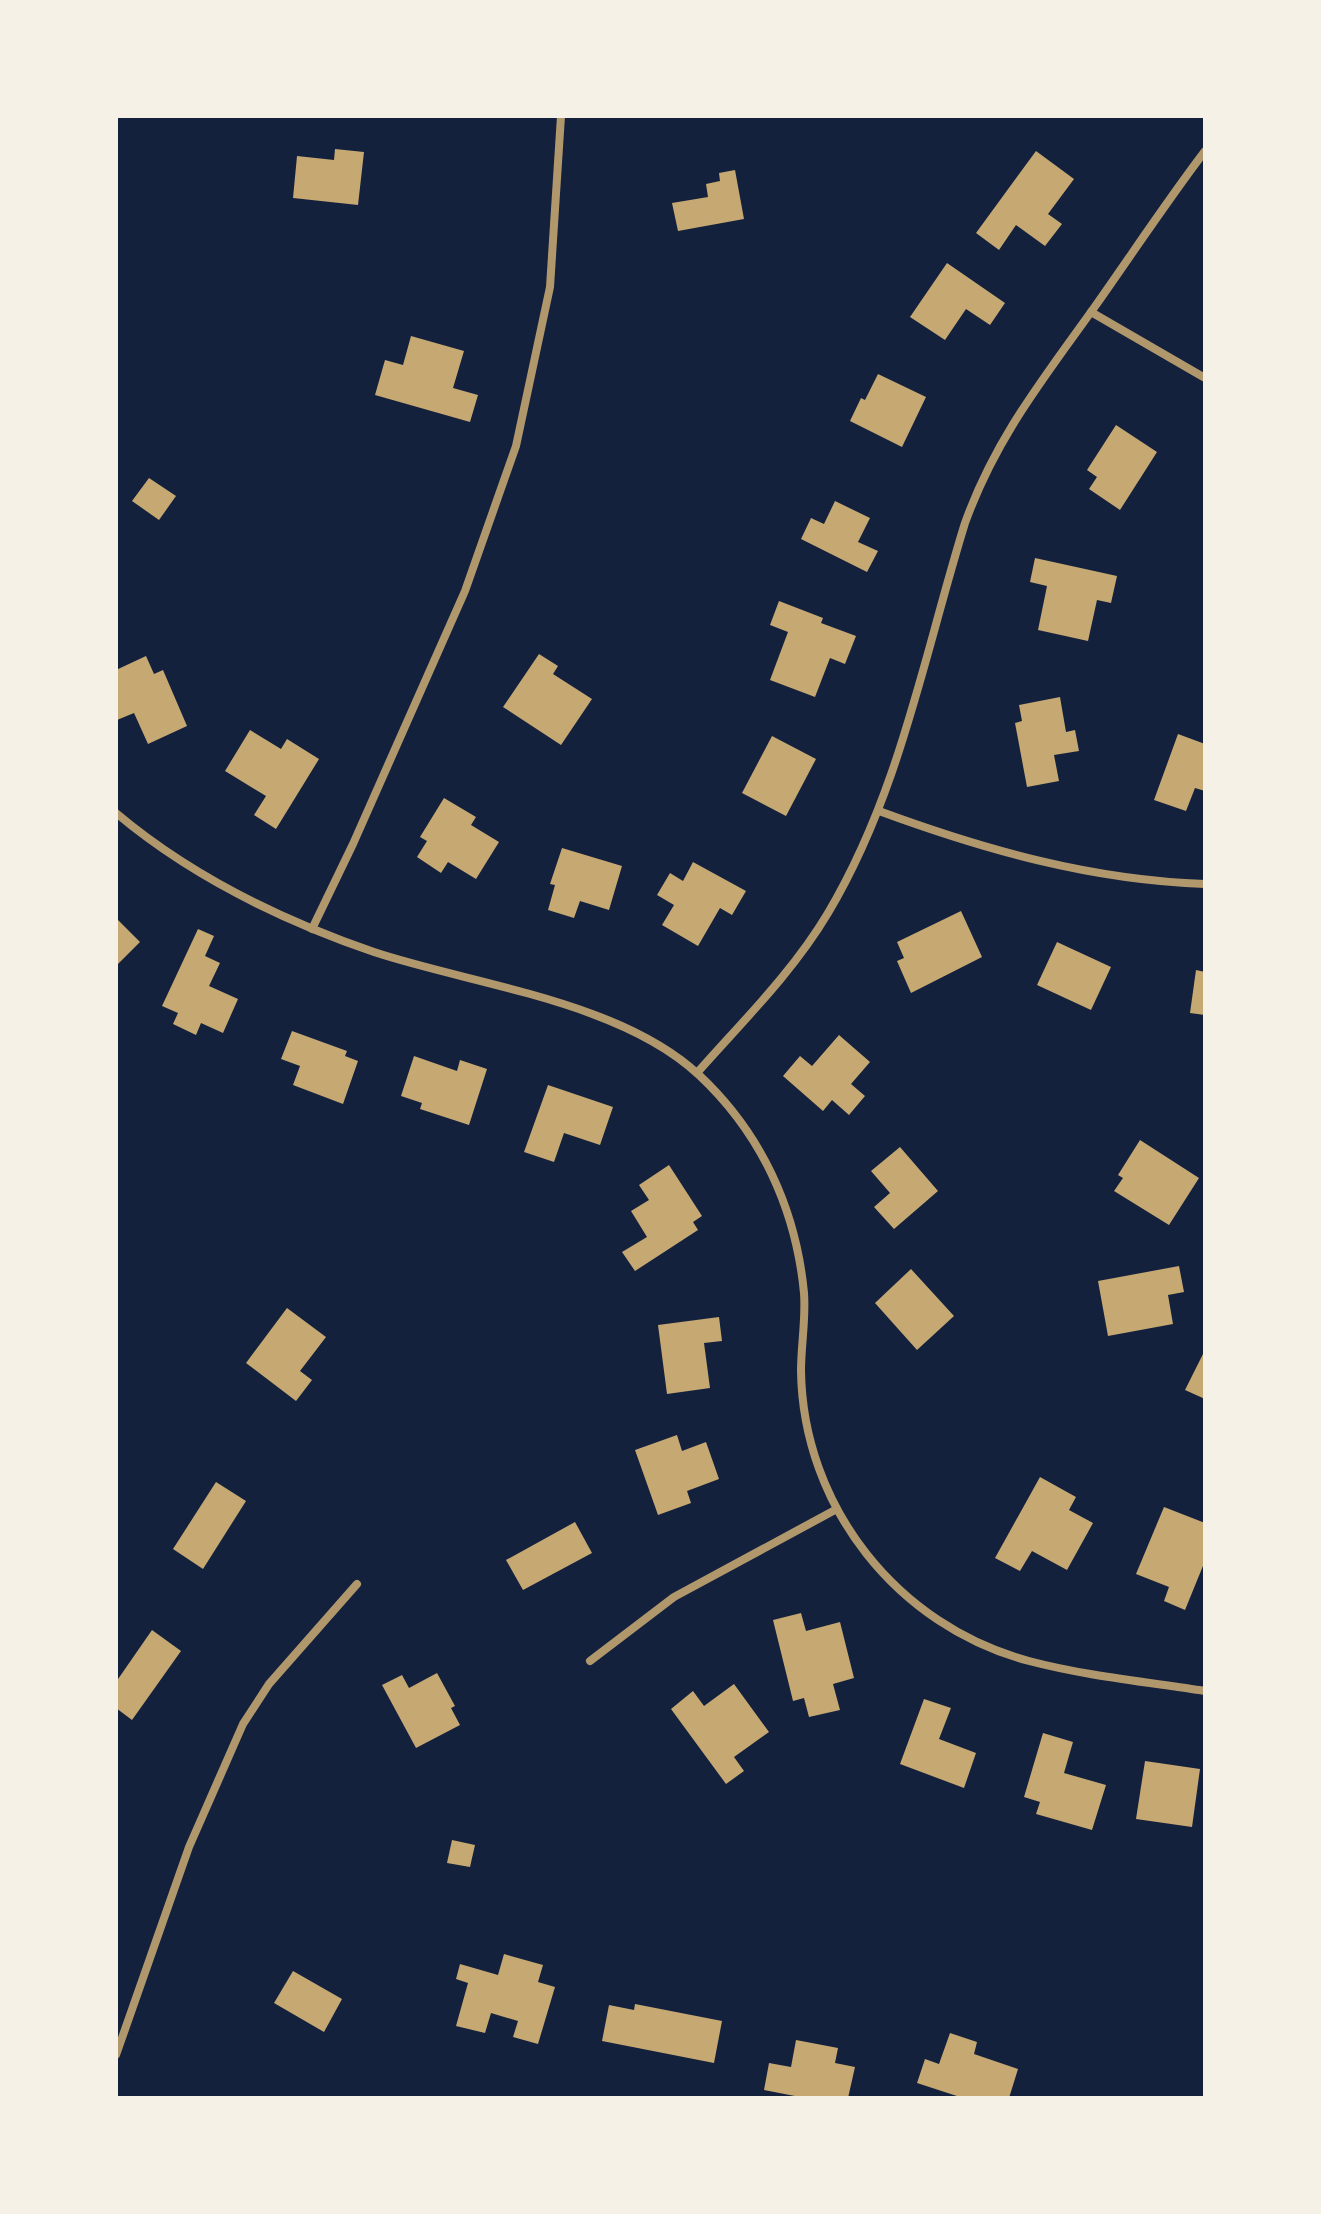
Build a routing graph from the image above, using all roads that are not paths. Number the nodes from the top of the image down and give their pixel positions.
1 (561, 116) edge
2 (1205, 151) edge
3 (1091, 312) junction
4 (1205, 378) edge
5 (879, 811) junction
6 (116, 813) edge
7 (1205, 884) edge
8 (312, 929) junction
9 (697, 1073) junction
10 (835, 1510) junction
11 (357, 1584) dead end
12 (590, 1661) dead end
13 (1205, 1691) edge
14 (116, 2055) edge

1 - 8 street
2 - 3 street
3 - 4 street
3 - 5 street
5 - 7 street
5 - 9 street
6 - 8 street
8 - 9 street
9 - 10 street
10 - 12 street
10 - 13 street
11 - 14 street

